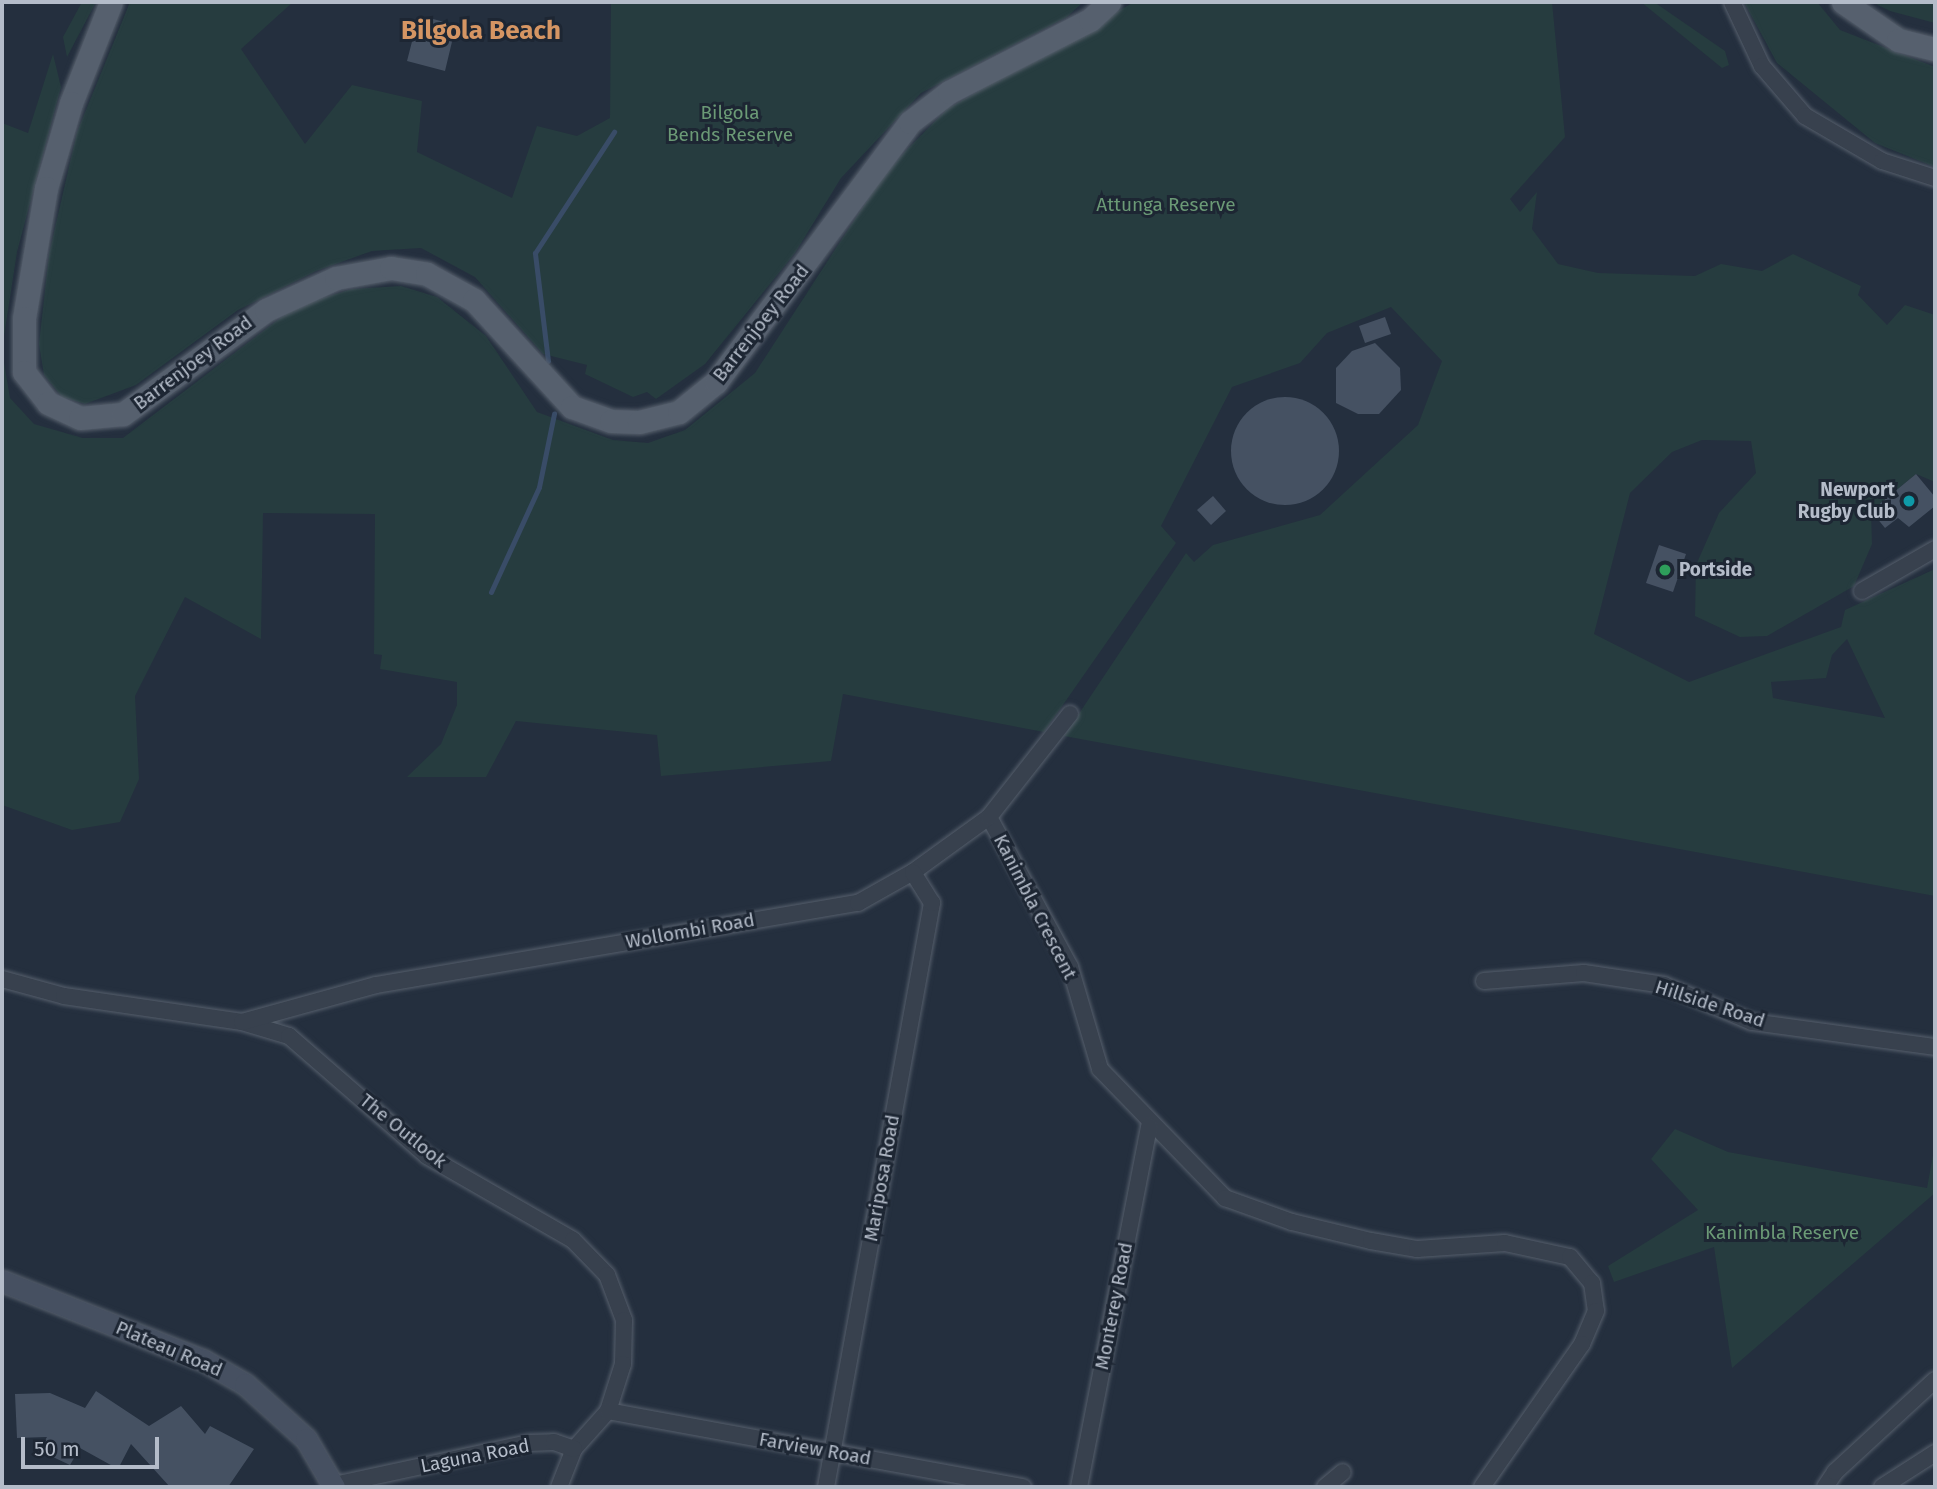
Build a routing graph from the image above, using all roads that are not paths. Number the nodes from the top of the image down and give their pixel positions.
1 (111, 2) edge
2 (1109, 2) edge
3 (1732, 2) edge
4 (1843, 2) edge
5 (1935, 49) edge
6 (1935, 178) edge
7 (1935, 549) edge
8 (1862, 591) dead end
9 (1070, 714) dead end
10 (989, 817) junction
11 (913, 873) junction
12 (2, 979) edge
13 (1484, 981) dead end
14 (242, 1022) junction
15 (1935, 1047) edge
16 (1149, 1126) junction
17 (2, 1282) edge
18 (1935, 1380) edge
19 (608, 1410) junction
20 (574, 1449) junction
21 (832, 1452) junction
22 (1935, 1453) edge
23 (1343, 1472) dead end
24 (334, 1486) edge
25 (559, 1487) edge
26 (826, 1487) edge
27 (1023, 1487) edge
28 (1079, 1487) edge
29 (1325, 1487) edge
30 (1482, 1487) edge
31 (1825, 1487) edge
32 (1882, 1487) edge

1 - 2 main road, Barrenjoey Road
3 - 6 street
4 - 5 main road
7 - 8 street
9 - 10 street, Wollombi Road
10 - 11 street, Wollombi Road
10 - 16 street, Kanimbla Crescent
11 - 14 street, Wollombi Road
11 - 21 street, Mariposa Road
12 - 14 street, The Outlook
13 - 15 street, Hillside Road
14 - 19 street, The Outlook
16 - 28 street, Monterey Road
16 - 30 street, Kanimbla Crescent
17 - 24 street, Plateau Road
18 - 31 street
19 - 20 street, The Outlook
19 - 21 street, Farview Road
20 - 24 street, Laguna Road
20 - 25 street, The Outlook
21 - 26 street, Mariposa Road
21 - 27 street, Farview Road
22 - 32 street
23 - 29 street

